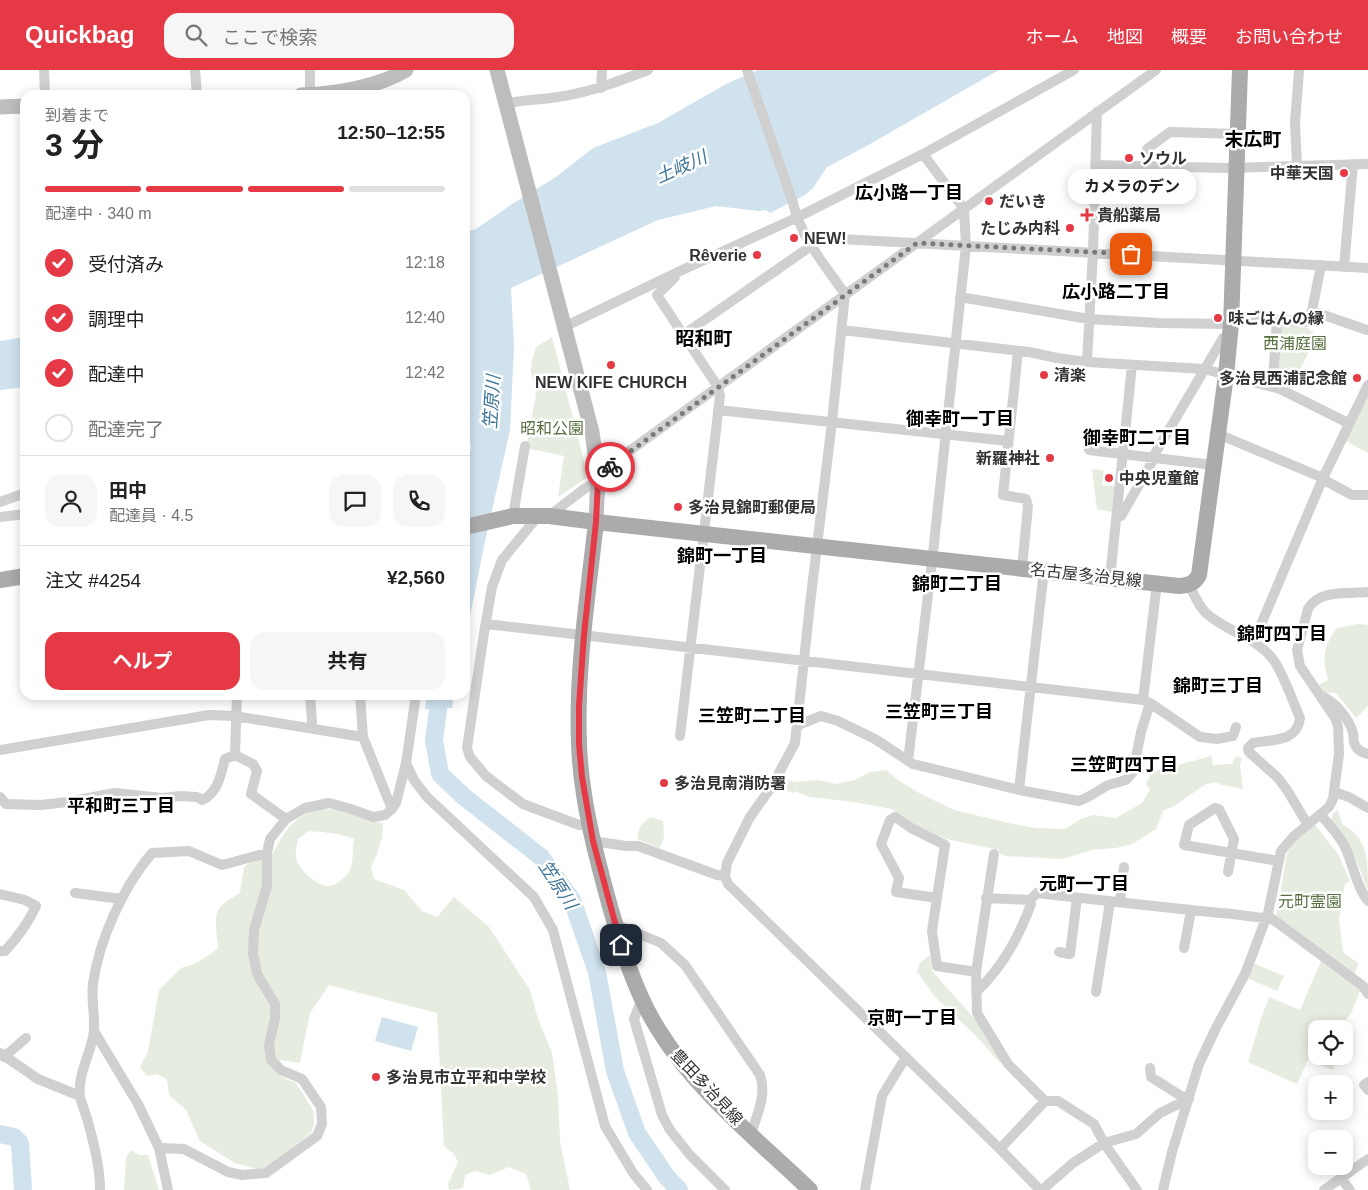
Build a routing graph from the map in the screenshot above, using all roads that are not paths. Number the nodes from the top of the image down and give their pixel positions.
1 (44, 70) edge
2 (195, 70) edge
3 (310, 70) edge
4 (406, 70) edge
5 (497, 70) edge
6 (602, 70) edge
7 (648, 70) edge
8 (747, 70) edge
9 (1074, 70) edge
10 (1156, 70) edge
11 (1240, 70) edge
12 (1299, 70) edge
13 (601, 88) junction
14 (45, 90) edge
15 (197, 90) edge
16 (310, 90) edge
17 (346, 90) edge
18 (20, 106) edge
19 (0, 107) edge
20 (507, 109) junction
21 (1097, 112) junction
22 (1238, 134) junction
23 (923, 154) junction
24 (1353, 164) junction
25 (1368, 164) edge
26 (1096, 165) junction
27 (1297, 165) junction
28 (1147, 166) junction
29 (1237, 166) junction
30 (964, 209) junction
31 (796, 218) junction
32 (804, 234) junction
33 (917, 243) junction
34 (811, 246) junction
35 (966, 246) junction
36 (1093, 252) junction
37 (1233, 260) junction
38 (1321, 265) junction
39 (1344, 267) junction
40 (1368, 268) edge
41 (680, 271) junction
42 (845, 294) junction
43 (960, 297) junction
44 (1312, 311) junction
45 (1089, 319) junction
46 (1277, 320) junction
47 (563, 323) junction
48 (1228, 326) junction
49 (1368, 328) edge
50 (842, 330) junction
51 (683, 335) junction
52 (955, 343) junction
53 (1018, 351) junction
54 (1087, 362) junction
55 (1132, 365) junction
56 (1204, 369) junction
57 (1226, 375) junction
58 (1368, 385) edge
59 (1271, 386) junction
60 (718, 387) junction
61 (718, 410) junction
62 (832, 422) junction
63 (1348, 423) junction
64 (1218, 434) junction
65 (945, 435) junction
66 (1008, 441) junction
67 (525, 446) dead end
68 (1089, 450) dead end
69 (1123, 453) junction
70 (1154, 457) junction
71 (1214, 465) junction
72 (1323, 478) junction
73 (598, 481) junction
74 (20, 495) edge
75 (1368, 495) edge
76 (0, 502) edge
77 (20, 515) edge
78 (544, 515) junction
79 (509, 516) junction
80 (1121, 516) dead end
81 (0, 518) edge
82 (596, 522) junction
83 (470, 526) edge
84 (704, 533) junction
85 (818, 546) junction
86 (932, 558) junction
87 (1022, 568) junction
88 (1044, 570) junction
89 (20, 577) edge
90 (1110, 578) junction
91 (0, 580) edge
92 (1157, 583) junction
93 (1189, 585) junction
94 (1368, 592) edge
95 (486, 624) junction
96 (584, 635) junction
97 (1254, 641) junction
98 (689, 647) junction
99 (804, 661) junction
100 (918, 674) junction
101 (1031, 687) junction
102 (1318, 695) junction
103 (236, 700) edge
104 (310, 700) edge
105 (360, 700) edge
106 (415, 700) edge
107 (1146, 701) junction
108 (235, 716) junction
109 (798, 725) junction
110 (311, 727) junction
111 (1236, 727) dead end
112 (680, 736) dead end
113 (363, 737) junction
114 (0, 750) edge
115 (235, 754) junction
116 (1368, 754) edge
117 (908, 761) junction
118 (406, 763) junction
119 (1019, 790) junction
120 (1334, 792) junction
121 (2, 803) edge
122 (1368, 808) edge
123 (392, 809) junction
124 (1321, 815) junction
125 (286, 818) junction
126 (590, 824) junction
127 (1308, 825) junction
128 (593, 841) junction
129 (1232, 853) junction
130 (267, 854) junction
131 (994, 854) dead end
132 (1279, 861) junction
133 (1124, 867) dead end
134 (1228, 872) dead end
135 (726, 876) junction
136 (75, 893) dead end
137 (0, 894) edge
138 (936, 898) junction
139 (986, 898) junction
140 (1077, 898) junction
141 (122, 899) junction
142 (1030, 900) junction
143 (1115, 902) junction
144 (1368, 902) edge
145 (1191, 911) junction
146 (1266, 918) junction
147 (615, 924) junction
148 (1184, 948) dead end
149 (0, 951) edge
150 (1059, 952) dead end
151 (976, 972) junction
152 (976, 992) junction
153 (1096, 992) dead end
154 (1368, 994) edge
155 (641, 1001) junction
156 (94, 1031) junction
157 (26, 1038) dead end
158 (2, 1055) edge
159 (906, 1057) junction
160 (1150, 1068) dead end
161 (1368, 1082) edge
162 (1368, 1090) edge
163 (80, 1096) junction
164 (1189, 1099) junction
165 (1045, 1101) junction
166 (751, 1134) junction
167 (1104, 1143) junction
168 (159, 1148) junction
169 (1000, 1149) junction
170 (1368, 1159) edge
171 (1341, 1178) junction
172 (100, 1190) edge
173 (168, 1190) edge
174 (648, 1190) edge
175 (725, 1190) edge
176 (810, 1190) edge
177 (865, 1190) edge
178 (1041, 1190) edge
179 (1136, 1190) edge
180 (1163, 1190) edge
181 (1324, 1190) edge
182 (1350, 1190) edge

1 - 14 street
2 - 15 street
3 - 16 street
4 - 17 street
5 - 20 street
6 - 13 street
7 - 13 street
8 - 31 street
9 - 23 street
10 - 21 street
11 - 22 main road
12 - 27 street
13 - 20 street
18 - 19 street
20 - 47 street
21 - 26 street
21 - 30 street
22 - 28 street
22 - 29 main road
23 - 30 street
23 - 31 street
24 - 25 street
24 - 27 street
24 - 39 street
26 - 28 street
26 - 36 street
27 - 29 street
28 - 29 street
29 - 37 main road
30 - 33 street
30 - 35 street
31 - 32 street
31 - 41 street
32 - 33 street
32 - 34 street
33 - 35 street
33 - 42 street
34 - 42 street
34 - 51 street
35 - 36 street
35 - 43 street
36 - 37 street
36 - 45 street
37 - 38 street
37 - 48 main road
38 - 39 street
38 - 44 street
39 - 40 street
41 - 47 street
41 - 51 street
42 - 50 street
42 - 60 street
43 - 45 street
43 - 52 street
44 - 46 street
44 - 49 street
45 - 48 street
45 - 54 street
46 - 48 street
46 - 59 street
47 - 73 street
48 - 56 street
48 - 57 main road
50 - 52 street
50 - 62 street
51 - 60 street
52 - 53 street
52 - 65 street
53 - 54 street
53 - 66 street
54 - 55 street
55 - 56 street
55 - 69 street
56 - 57 street
56 - 70 street
57 - 59 street
57 - 64 main road
58 - 63 street
59 - 63 street
60 - 61 street
60 - 73 street
61 - 62 street
61 - 84 street
62 - 65 street
62 - 85 street
63 - 72 street
64 - 71 main road
64 - 72 street
65 - 66 street
65 - 86 street
66 - 87 street
67 - 79 street
68 - 69 street
69 - 70 street
69 - 90 street
70 - 71 street
70 - 80 street
71 - 93 main road
72 - 75 street
72 - 97 street
73 - 78 street
73 - 82 street
74 - 76 street
77 - 81 street
78 - 79 main road, 名古屋多治見線
78 - 82 main road, 名古屋多治見線
78 - 95 street
79 - 83 main road, 名古屋多治見線
82 - 84 main road, 名古屋多治見線
82 - 96 main road, 豊田多治見線
84 - 85 main road, 名古屋多治見線
84 - 98 street
85 - 86 main road, 名古屋多治見線
85 - 99 street
86 - 87 main road, 名古屋多治見線
86 - 100 street
87 - 88 main road, 名古屋多治見線
88 - 90 main road, 名古屋多治見線
88 - 101 street
89 - 91 main road
90 - 92 main road, 名古屋多治見線
92 - 93 main road, 名古屋多治見線
92 - 107 street
93 - 97 street
94 - 102 street
95 - 96 street
95 - 126 street
96 - 98 street
96 - 126 main road, 豊田多治見線
97 - 127 street
98 - 99 street
98 - 112 street
99 - 100 street
99 - 109 street
100 - 101 street
100 - 117 street
101 - 107 street
101 - 119 street
102 - 116 street
102 - 120 street
103 - 108 street
104 - 110 street
105 - 113 street
106 - 118 street
107 - 111 street
107 - 119 street
108 - 110 street
108 - 114 street
108 - 115 street
109 - 117 street
109 - 135 street
110 - 113 street
113 - 123 street
115 - 121 street
115 - 125 street
117 - 119 street
118 - 123 street
118 - 174 street
120 - 122 street
120 - 124 street
123 - 125 street
124 - 127 street
124 - 144 street
125 - 130 street
126 - 128 main road, 豊田多治見線
127 - 132 street
128 - 135 street
128 - 147 main road, 豊田多治見線
129 - 129 street
129 - 132 street
129 - 134 street
130 - 141 street
130 - 168 street
131 - 139 street
132 - 146 street
133 - 143 street
135 - 159 street
136 - 141 street
137 - 149 street
138 - 138 street
138 - 151 street
139 - 142 street
139 - 151 street
140 - 142 street
140 - 143 street
140 - 150 street
141 - 156 street
142 - 152 street
143 - 145 street
143 - 153 street
145 - 146 street
145 - 148 street
146 - 154 street
146 - 164 street
147 - 155 main road, 豊田多治見線
147 - 166 street
151 - 152 street
152 - 165 street
155 - 166 main road, 豊田多治見線
155 - 175 street
156 - 163 street
156 - 168 street
157 - 158 street
158 - 163 street
159 - 169 street
159 - 177 street
160 - 164 street
161 - 162 street
163 - 172 street
164 - 167 street
164 - 180 street
165 - 167 street
165 - 169 street
166 - 176 main road, 豊田多治見線
167 - 178 street
167 - 179 street
168 - 173 street
169 - 178 street
170 - 171 street
171 - 181 street
171 - 182 street

